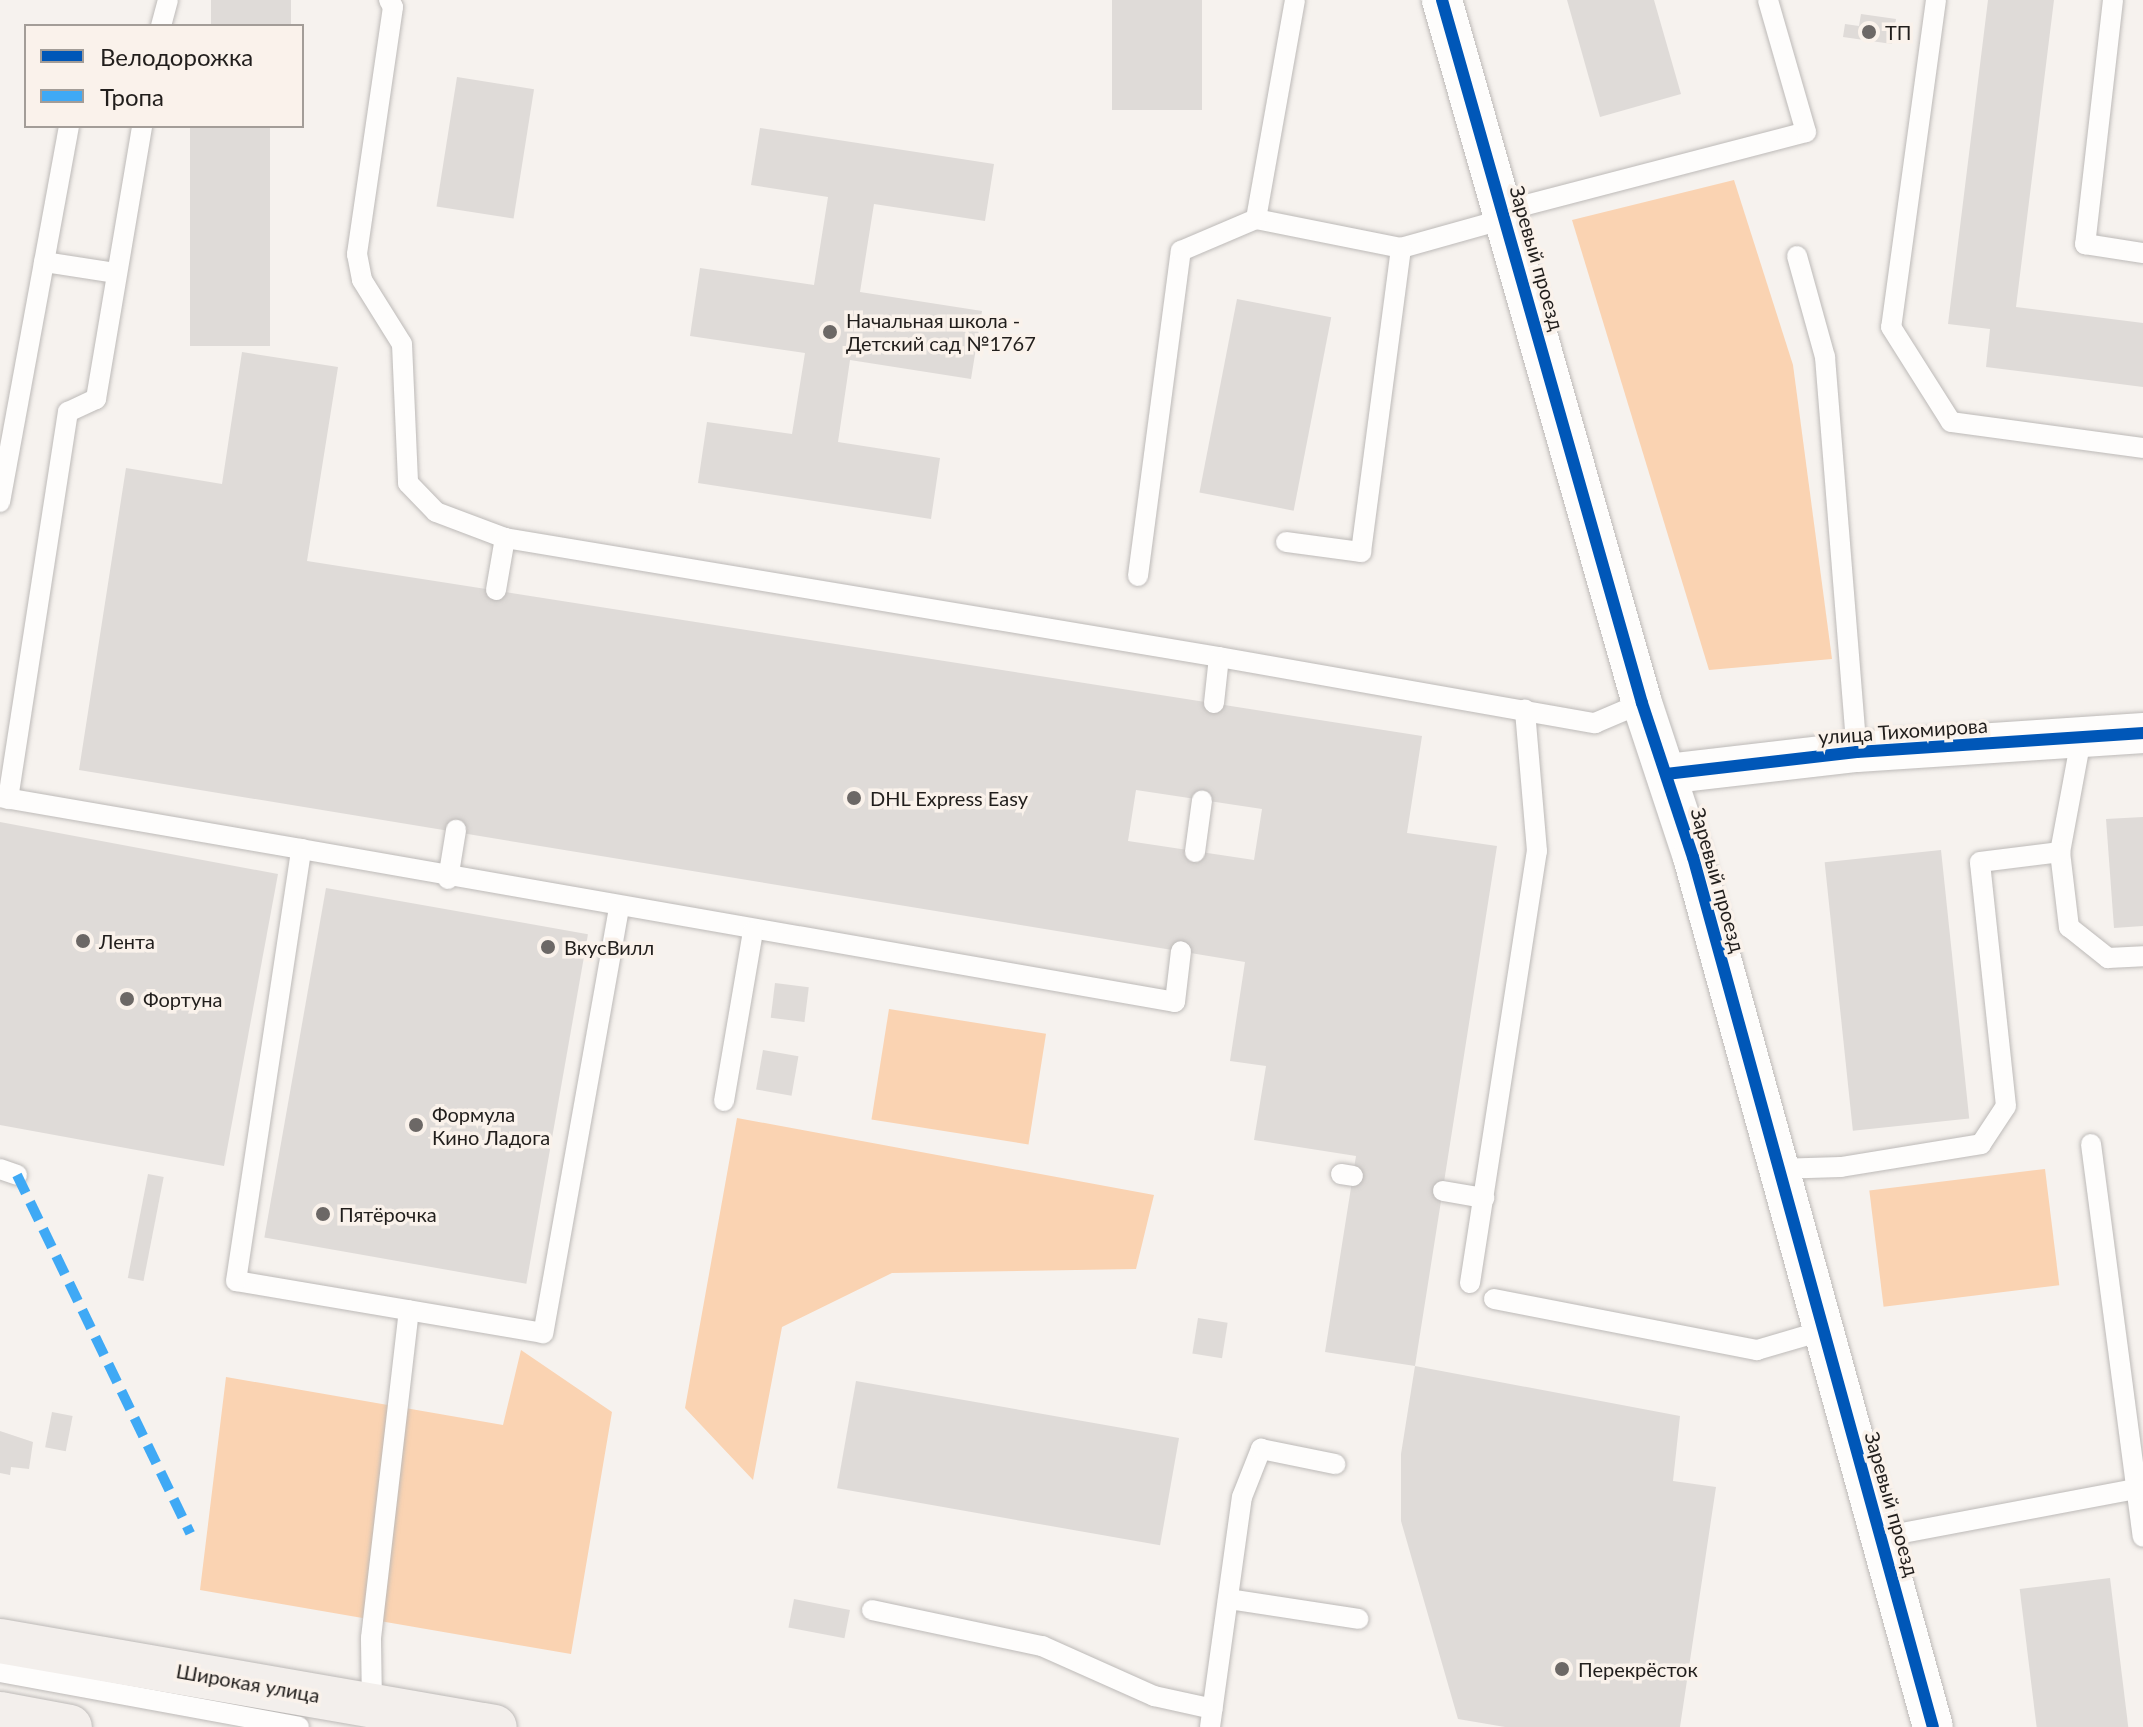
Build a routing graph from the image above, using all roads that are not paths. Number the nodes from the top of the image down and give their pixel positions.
1 (168, 0) edge
2 (389, 0) edge
3 (1295, 0) edge
4 (1442, 0) edge
5 (1768, 0) edge
6 (1936, 0) edge
7 (2113, 0) edge
8 (162, 24) edge
9 (69, 128) edge
10 (142, 128) edge
11 (1504, 215) junction
12 (1256, 219) junction
13 (1401, 248) junction
14 (2143, 253) edge
15 (1797, 256) dead end
16 (44, 262) junction
17 (116, 273) junction
18 (2143, 448) edge
19 (0, 502) edge
20 (505, 538) junction
21 (1286, 542) dead end
22 (1138, 576) dead end
23 (496, 590) dead end
24 (1219, 657) junction
25 (1214, 703) dead end
26 (1642, 703) junction
27 (1525, 710) junction
28 (2143, 733) edge
29 (2081, 739) junction
30 (1857, 752) junction
31 (1666, 774) junction
32 (4, 798) edge
33 (1202, 800) dead end
34 (456, 830) dead end
35 (301, 849) junction
36 (1195, 852) dead end
37 (2060, 852) junction
38 (448, 879) junction
39 (619, 908) junction
40 (753, 931) junction
41 (1181, 951) dead end
42 (2143, 956) edge
43 (724, 1101) dead end
44 (2091, 1144) dead end
45 (1776, 1169) junction
46 (1443, 1191) dead end
47 (1484, 1198) junction
48 (1470, 1283) dead end
49 (1494, 1299) dead end
50 (409, 1310) junction
51 (1822, 1331) junction
52 (1335, 1464) dead end
53 (2136, 1489) junction
54 (1881, 1537) junction
55 (2143, 1537) edge
56 (1228, 1599) junction
57 (872, 1610) dead end
58 (1358, 1619) dead end
59 (0, 1641) edge
60 (0, 1672) edge
61 (372, 1704) junction
62 (0, 1714) edge
63 (1212, 1718) edge
64 (70, 1727) edge
65 (299, 1727) edge
66 (495, 1727) edge
67 (1933, 1727) edge

1 - 8 lane
2 - 20 lane
3 - 12 lane
4 - 11 street, Заревый проезд
5 - 11 lane
6 - 18 lane
7 - 14 lane
9 - 16 lane
10 - 17 lane
11 - 13 lane
11 - 26 street, Заревый проезд
12 - 13 lane
12 - 22 lane
13 - 21 lane
15 - 30 lane
16 - 17 lane
16 - 19 lane
17 - 32 lane
20 - 23 lane
20 - 24 lane
24 - 25 lane
24 - 27 lane
26 - 27 lane
26 - 31 street, Заревый проезд
27 - 47 lane
28 - 29 street, улица Тихомирова
29 - 30 street, улица Тихомирова
29 - 37 lane
30 - 31 street, улица Тихомирова
31 - 45 street, Заревый проезд
32 - 35 lane
33 - 36 lane
34 - 38 lane
35 - 38 lane
35 - 50 lane
37 - 42 lane
37 - 45 lane
38 - 39 lane
39 - 40 lane
39 - 50 lane
40 - 41 lane
40 - 43 lane
44 - 53 lane
45 - 51 street, Заревый проезд
46 - 47 lane
47 - 48 lane
49 - 51 lane
50 - 61 lane
51 - 54 street, Заревый проезд
52 - 56 lane
53 - 54 lane
53 - 55 lane
54 - 67 street, Заревый проезд
56 - 58 lane
56 - 63 lane
57 - 63 lane
59 - 61 main road, Широкая улица
60 - 65 lane, Широкая улица
61 - 66 main road, Широкая улица
62 - 64 main road

